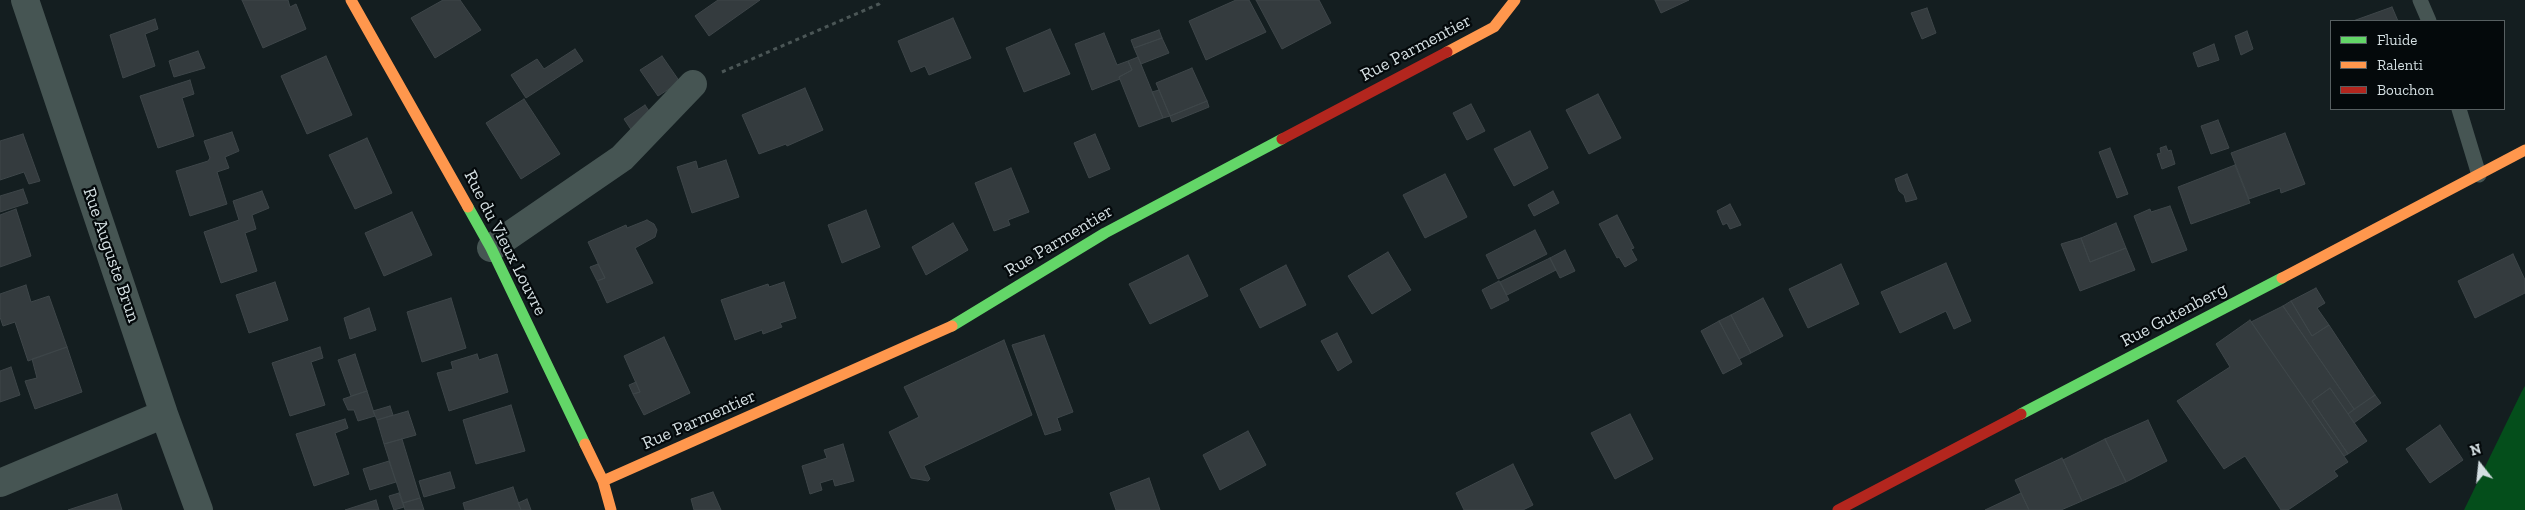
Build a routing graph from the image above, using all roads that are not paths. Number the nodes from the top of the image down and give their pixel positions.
1 (25, 0) edge
2 (351, 0) edge
3 (1515, 0) edge
4 (2420, 0) edge
5 (2428, 20) edge
6 (693, 84) road end
7 (2459, 110) edge
8 (2525, 150) edge
9 (2479, 175) junction
10 (491, 248) junction
11 (164, 414) junction
12 (603, 481) junction
13 (0, 483) edge
14 (199, 510) edge
15 (610, 510) edge
16 (1838, 510) edge

1 - 11 street, Rue Auguste Brun
2 - 10 street, Rue du Vieux Louvre
3 - 12 street, Rue Parmentier
4 - 5 lane
6 - 10 street
7 - 9 lane
8 - 9 street, Rue Gutenberg
9 - 16 street, Rue Gutenberg
10 - 12 street, Rue du Vieux Louvre
11 - 13 street
11 - 14 street, Rue Auguste Brun
12 - 15 street, Rue du Vieux Louvre

